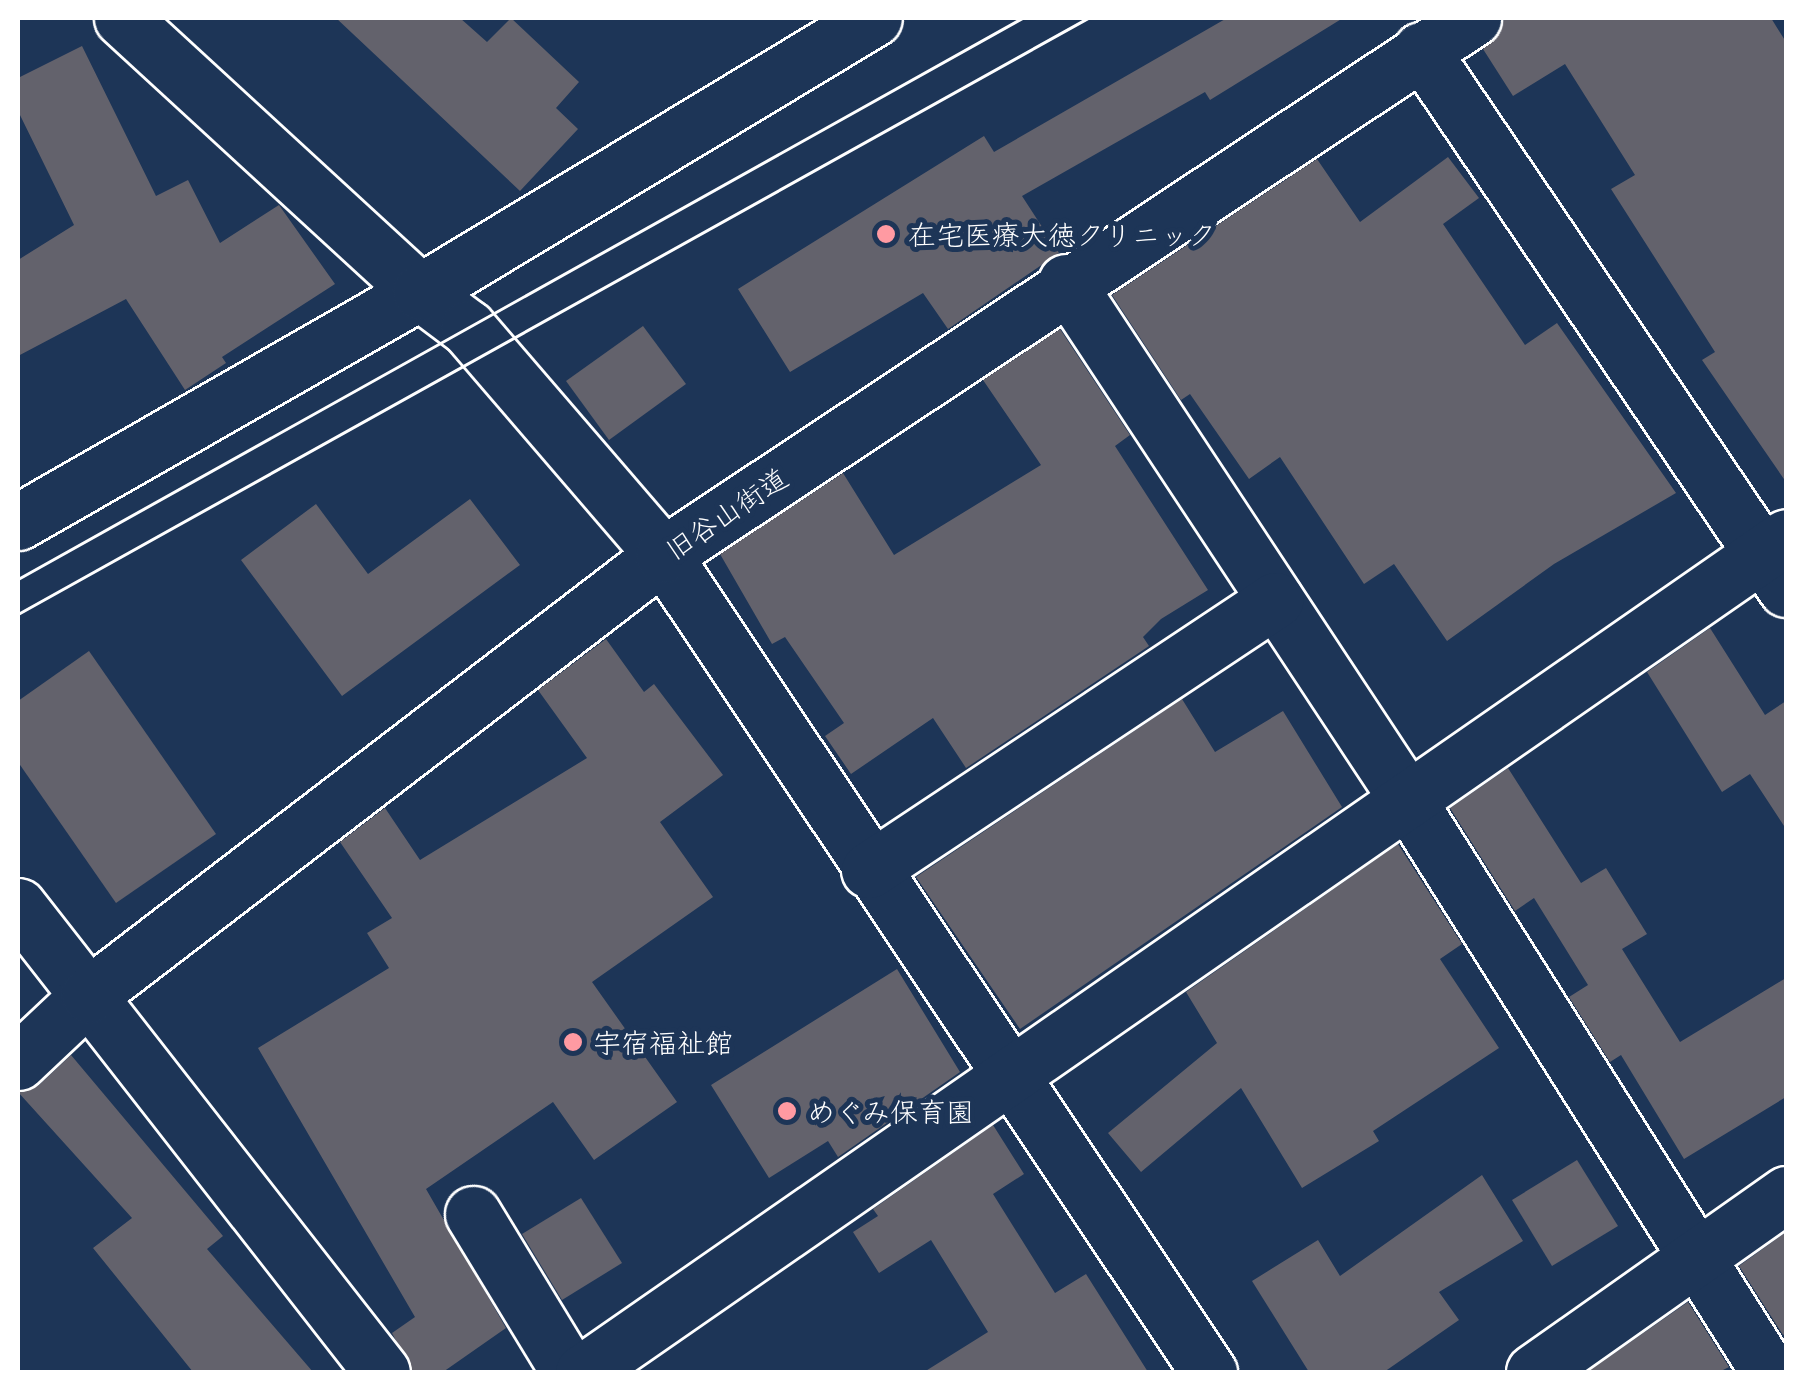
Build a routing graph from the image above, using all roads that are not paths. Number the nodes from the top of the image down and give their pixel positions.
1 (122, 18) edge
2 (874, 18) edge
3 (1473, 18) edge
4 (1420, 50) junction
5 (1066, 282) junction
6 (420, 292) junction
7 (18, 522) edge
8 (663, 555) junction
9 (1778, 560) edge
10 (1276, 600) junction
11 (1406, 799) junction
12 (870, 870) junction
13 (18, 906) edge
14 (89, 995) junction
15 (18, 1062) edge
16 (1005, 1076) junction
17 (1786, 1194) edge
18 (473, 1214) dead end
19 (1695, 1257) junction
20 (382, 1372) edge
21 (568, 1372) edge
22 (582, 1372) edge
23 (1209, 1372) edge
24 (1534, 1372) edge
25 (1770, 1372) edge

1 - 6 street
2 - 6 street
3 - 4 street, 旧谷山街道
4 - 5 street, 旧谷山街道
4 - 9 street
5 - 8 street, 旧谷山街道
5 - 10 street
6 - 7 street
6 - 8 street
8 - 12 street
8 - 14 street, 旧谷山街道
9 - 11 street
10 - 11 street
10 - 12 street
11 - 16 street
11 - 19 street
12 - 16 street
13 - 14 street
14 - 15 street, 旧谷山街道
14 - 20 street
16 - 22 street
16 - 23 street
17 - 19 street
18 - 21 street
19 - 24 street
19 - 25 street

